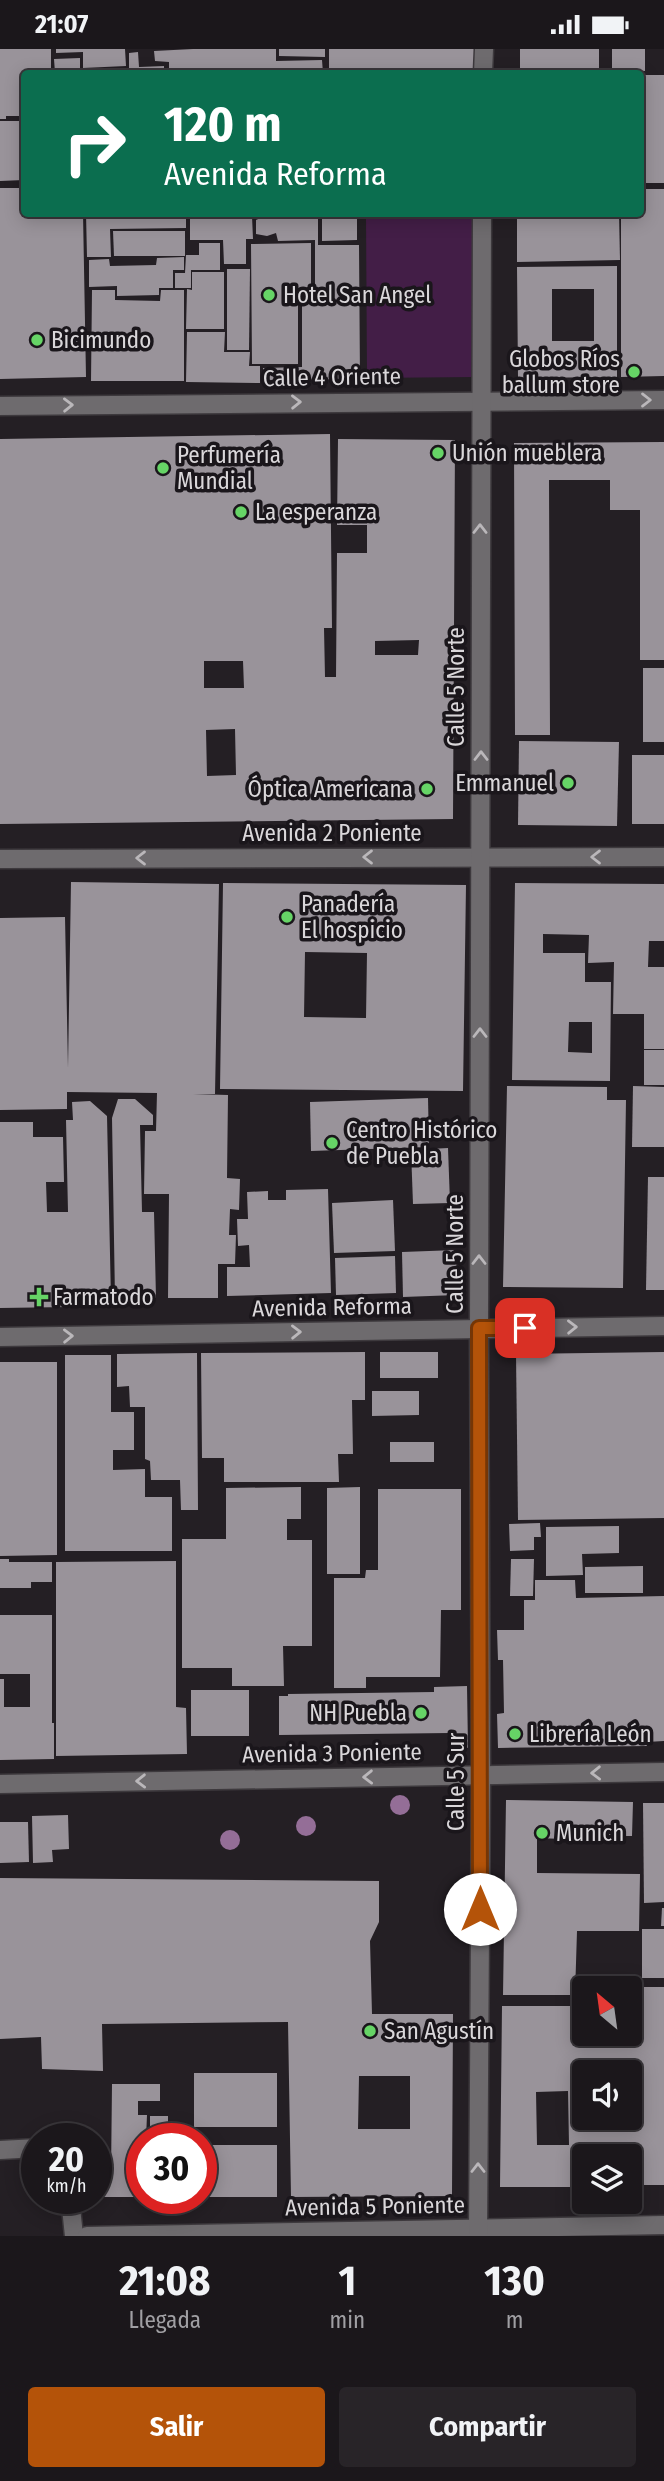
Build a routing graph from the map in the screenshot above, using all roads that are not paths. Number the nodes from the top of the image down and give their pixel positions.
1 (484, 49) edge
2 (483, 70) edge
3 (482, 217) edge
4 (480, 400) junction
5 (664, 400) edge
6 (0, 406) edge
7 (481, 856) junction
8 (664, 857) edge
9 (0, 859) edge
10 (664, 1326) edge
11 (479, 1328) junction
12 (0, 1337) edge
13 (664, 1772) edge
14 (481, 1775) junction
15 (0, 1784) edge
16 (21, 2149) edge
17 (0, 2150) edge
18 (72, 2214) edge
19 (664, 2225) edge
20 (478, 2232) edge
21 (74, 2236) edge
22 (87, 2236) edge

1 - 2 street
3 - 4 street, Calle 5 Norte
4 -> 5 street, Calle 4 Oriente
6 -> 4 street, Calle 4 Oriente
7 -> 4 street, Calle 5 Norte
8 -> 7 street, Avenida 2 Poniente
7 -> 9 street, Avenida 2 Poniente
11 -> 7 street, Calle 5 Norte
11 -> 10 street, Avenida Reforma
12 -> 11 street, Avenida Reforma
11 - 14 street, Calle 5 Sur
13 -> 14 street, Avenida 3 Poniente
14 -> 15 street, Avenida 3 Poniente
20 -> 14 street, Calle 5 Sur
16 - 17 street
18 - 21 street
19 - 20 street, Avenida 5 Poniente
20 - 22 street, Avenida 5 Poniente

